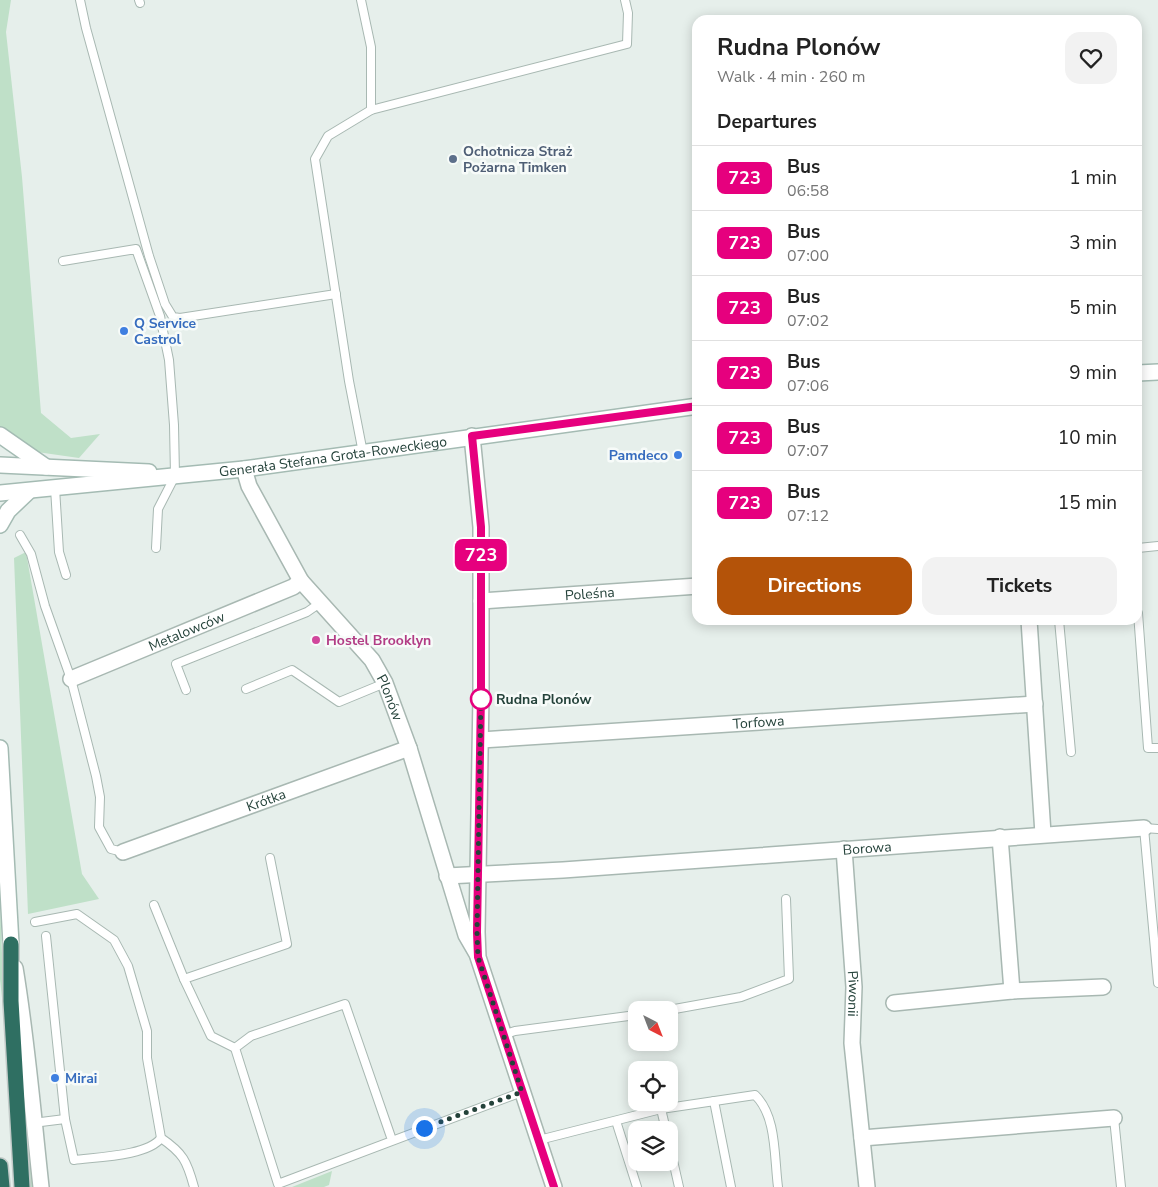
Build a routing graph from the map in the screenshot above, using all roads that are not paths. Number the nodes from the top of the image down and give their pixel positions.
1 (80, 0) edge
2 (361, 0) edge
3 (625, 0) edge
4 (371, 110) junction
5 (63, 262) dead end
6 (336, 294) junction
7 (1158, 372) edge
8 (1142, 373) edge
9 (692, 407) edge
10 (0, 435) edge
11 (472, 436) junction
12 (363, 453) junction
13 (0, 465) edge
14 (46, 467) junction
15 (244, 469) junction
16 (175, 476) junction
17 (55, 488) junction
18 (30, 491) junction
19 (0, 493) edge
20 (0, 525) edge
21 (20, 535) dead end
22 (1158, 546) edge
23 (156, 548) dead end
24 (1142, 548) edge
25 (66, 575) dead end
26 (301, 581) junction
27 (692, 586) edge
28 (481, 601) junction
29 (320, 603) junction
30 (1029, 625) edge
31 (1059, 625) edge
32 (1139, 625) edge
33 (71, 679) junction
34 (385, 683) junction
35 (246, 689) dead end
36 (186, 690) dead end
37 (1035, 704) junction
38 (480, 740) junction
39 (0, 748) edge
40 (409, 748) junction
41 (1158, 748) edge
42 (1071, 752) dead end
43 (1151, 828) edge
44 (1043, 834) junction
45 (1000, 837) junction
46 (844, 849) junction
47 (123, 852) joint
48 (270, 858) dead end
49 (478, 875) junction
50 (447, 876) junction
51 (786, 899) dead end
52 (154, 905) dead end
53 (34, 922) dead end
54 (46, 936) dead end
55 (11, 944) junction
56 (478, 957) junction
57 (184, 979) junction
58 (1158, 983) edge
59 (1103, 987) dead end
60 (1012, 992) junction
61 (894, 1003) dead end
62 (678, 1008) edge
63 (628, 1016) edge
64 (503, 1035) junction
65 (235, 1048) junction
66 (522, 1092) junction
67 (714, 1101) junction
68 (678, 1106) edge
69 (654, 1111) edge
70 (65, 1118) junction
71 (1114, 1118) joint
72 (616, 1121) junction
73 (33, 1123) junction
74 (161, 1138) junction
75 (862, 1138) junction
76 (392, 1140) junction
77 (539, 1140) junction
78 (0, 1166) edge
79 (676, 1171) edge
80 (2, 1187) edge
81 (22, 1187) edge
82 (41, 1187) edge
83 (194, 1187) edge
84 (554, 1187) edge
85 (637, 1187) edge
86 (680, 1187) edge
87 (731, 1187) edge
88 (778, 1187) edge
89 (867, 1187) edge
90 (1121, 1187) edge

1 - 6 lane
2 - 4 lane
3 - 4 lane
4 - 6 lane
5 - 16 lane
6 - 12 lane
7 - 8 street
9 - 11 street, Generała Stefana Grota-Roweckiego
10 - 14 street
11 - 12 street, Generała Stefana Grota-Roweckiego
11 - 28 street, Plonów
12 - 15 street, Generała Stefana Grota-Roweckiego
13 - 14 street, Generała Stefana Grota-Roweckiego
14 - 16 street, Generała Stefana Grota-Roweckiego
15 - 16 street, Generała Stefana Grota-Roweckiego
15 - 26 street, Plonów
16 - 17 street, Generała Stefana Grota-Roweckiego
16 - 23 lane
17 - 18 street, Generała Stefana Grota-Roweckiego
17 - 25 lane
18 - 19 street, Generała Stefana Grota-Roweckiego
18 - 20 street
21 - 33 lane
22 - 24 lane
26 - 29 street, Plonów
26 - 33 street, Metalowców
27 - 28 street, Poleśna
28 - 38 street, Plonów
29 - 34 street, Plonów
29 - 36 lane
30 - 37 street
31 - 42 lane
32 - 41 lane
33 - 47 lane
34 - 35 lane
34 - 40 street, Plonów
37 - 38 street, Torfowa
37 - 44 street
38 - 49 street, Plonów
39 - 55 street
40 - 47 street, Krótka
40 - 50 street, Plonów
43 - 44 street, Borowa
43 - 58 lane
44 - 45 street, Borowa
45 - 46 street, Borowa
45 - 60 street
46 - 49 street, Borowa
46 - 75 street, Piwonii
48 - 57 lane
49 - 50 street, Borowa
49 - 56 street, Plonów
50 - 56 street, Plonów
51 - 62 lane
52 - 57 lane
53 - 74 lane
54 - 70 lane
55 - 73 street
55 - 81 highway
56 - 64 street, Plonów
57 - 65 lane
59 - 60 street
60 - 61 street
63 - 64 lane
64 - 66 street, Plonów
65 - 76 lane
65 - 76 lane
66 - 76 lane
66 - 77 street, Plonów
67 - 68 lane
67 - 87 lane
67 - 88 lane
69 - 72 lane
70 - 73 lane
70 - 74 lane
71 - 75 street
71 - 90 lane
72 - 77 lane
72 - 85 lane
73 - 82 street
74 - 83 lane
75 - 89 street, Piwonii
77 - 84 street, Plonów
78 - 80 highway
79 - 86 lane

